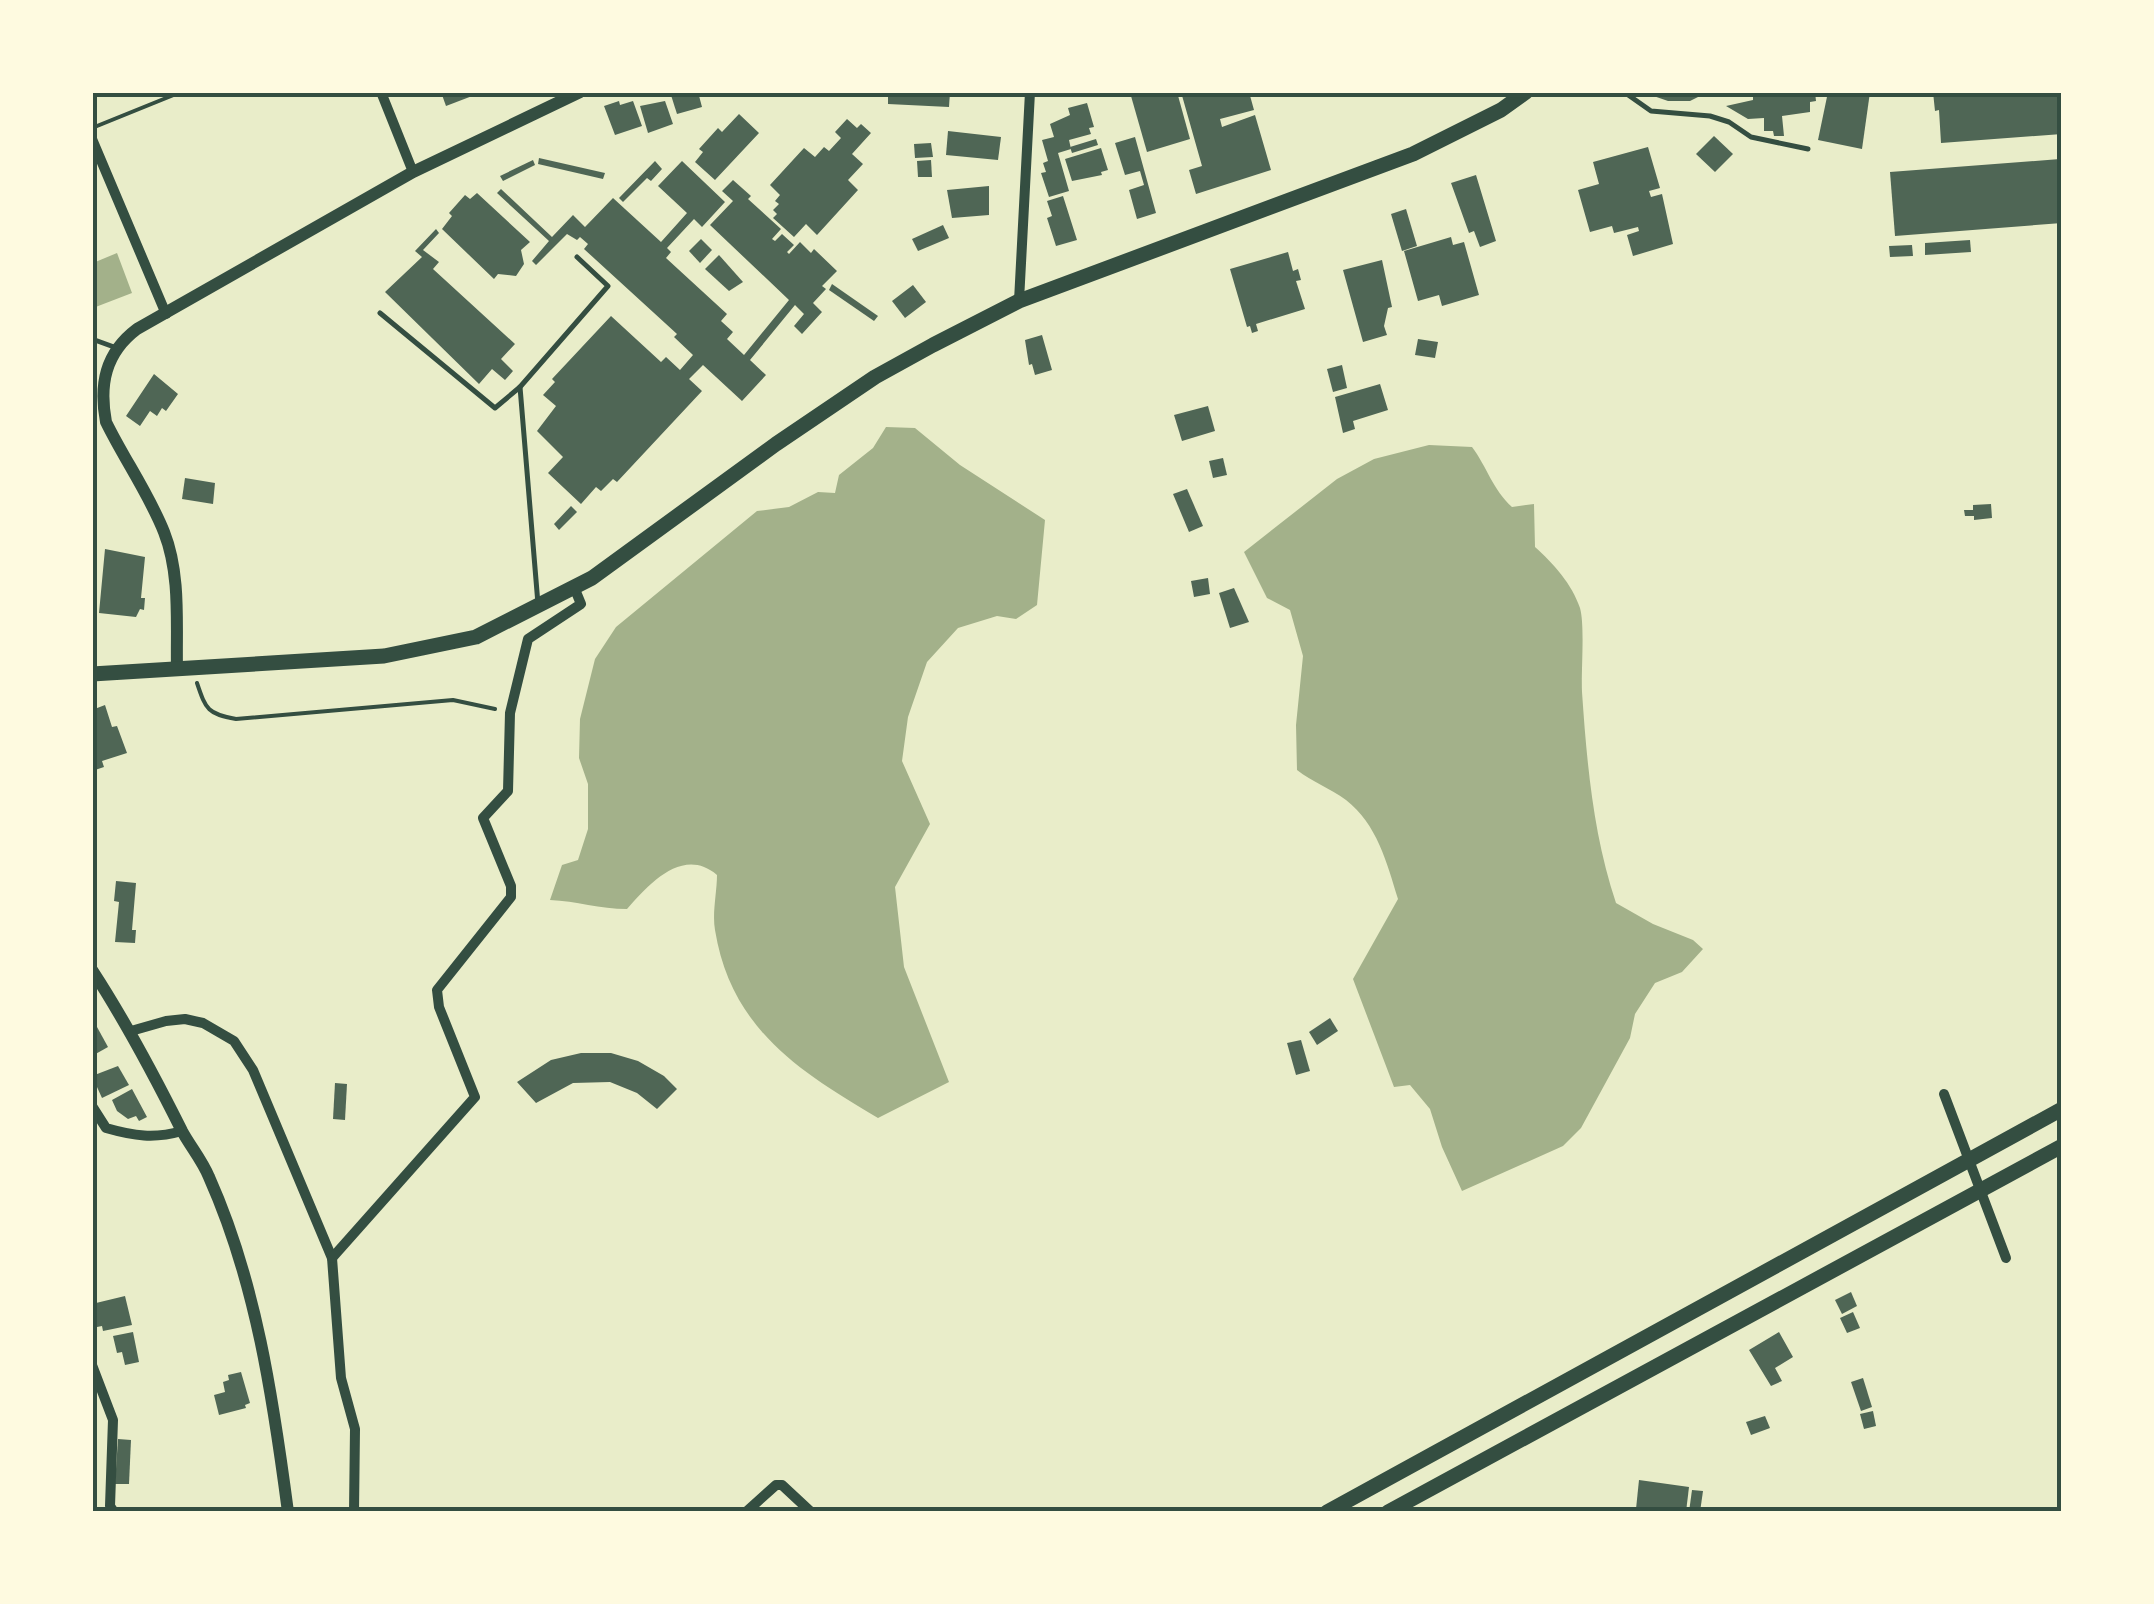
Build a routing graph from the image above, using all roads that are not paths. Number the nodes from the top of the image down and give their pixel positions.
1 (380, 92) edge
2 (580, 92) edge
3 (1030, 92) edge
4 (1526, 92) edge
5 (1624, 92) edge
6 (92, 139) edge
7 (1808, 149) dead end
8 (413, 172) junction
9 (577, 257) dead end
10 (1019, 301) junction
11 (380, 313) dead end
12 (166, 314) junction
13 (92, 339) edge
14 (117, 348) junction
15 (520, 386) junction
16 (574, 588) junction
17 (538, 606) junction
18 (185, 670) junction
19 (92, 674) edge
20 (92, 970) edge
21 (132, 1031) junction
22 (1944, 1094) dead end
23 (92, 1106) edge
24 (2062, 1109) edge
25 (182, 1131) junction
26 (2062, 1146) edge
27 (332, 1258) junction
28 (2006, 1258) dead end
29 (92, 1365) edge
30 (114, 1512) edge
31 (288, 1512) edge
32 (354, 1512) edge
33 (746, 1512) edge
34 (811, 1512) edge
35 (1328, 1512) edge
36 (1388, 1512) edge

1 - 8 street
2 - 8 street
3 - 10 street
4 - 10 main road
5 - 7 lane
6 - 12 street
8 - 12 street
9 - 15 lane
10 - 16 main road
11 - 15 lane
12 - 14 street
13 - 14 lane
14 - 18 street
15 - 17 lane
16 - 17 main road
16 - 27 street
17 - 18 main road
18 - 19 main road
20 - 21 street
21 - 25 street
21 - 27 street
22 - 28 street
23 - 25 street
24 - 35 main road
25 - 31 street
26 - 36 main road
27 - 32 street
29 - 30 street
33 - 34 street

